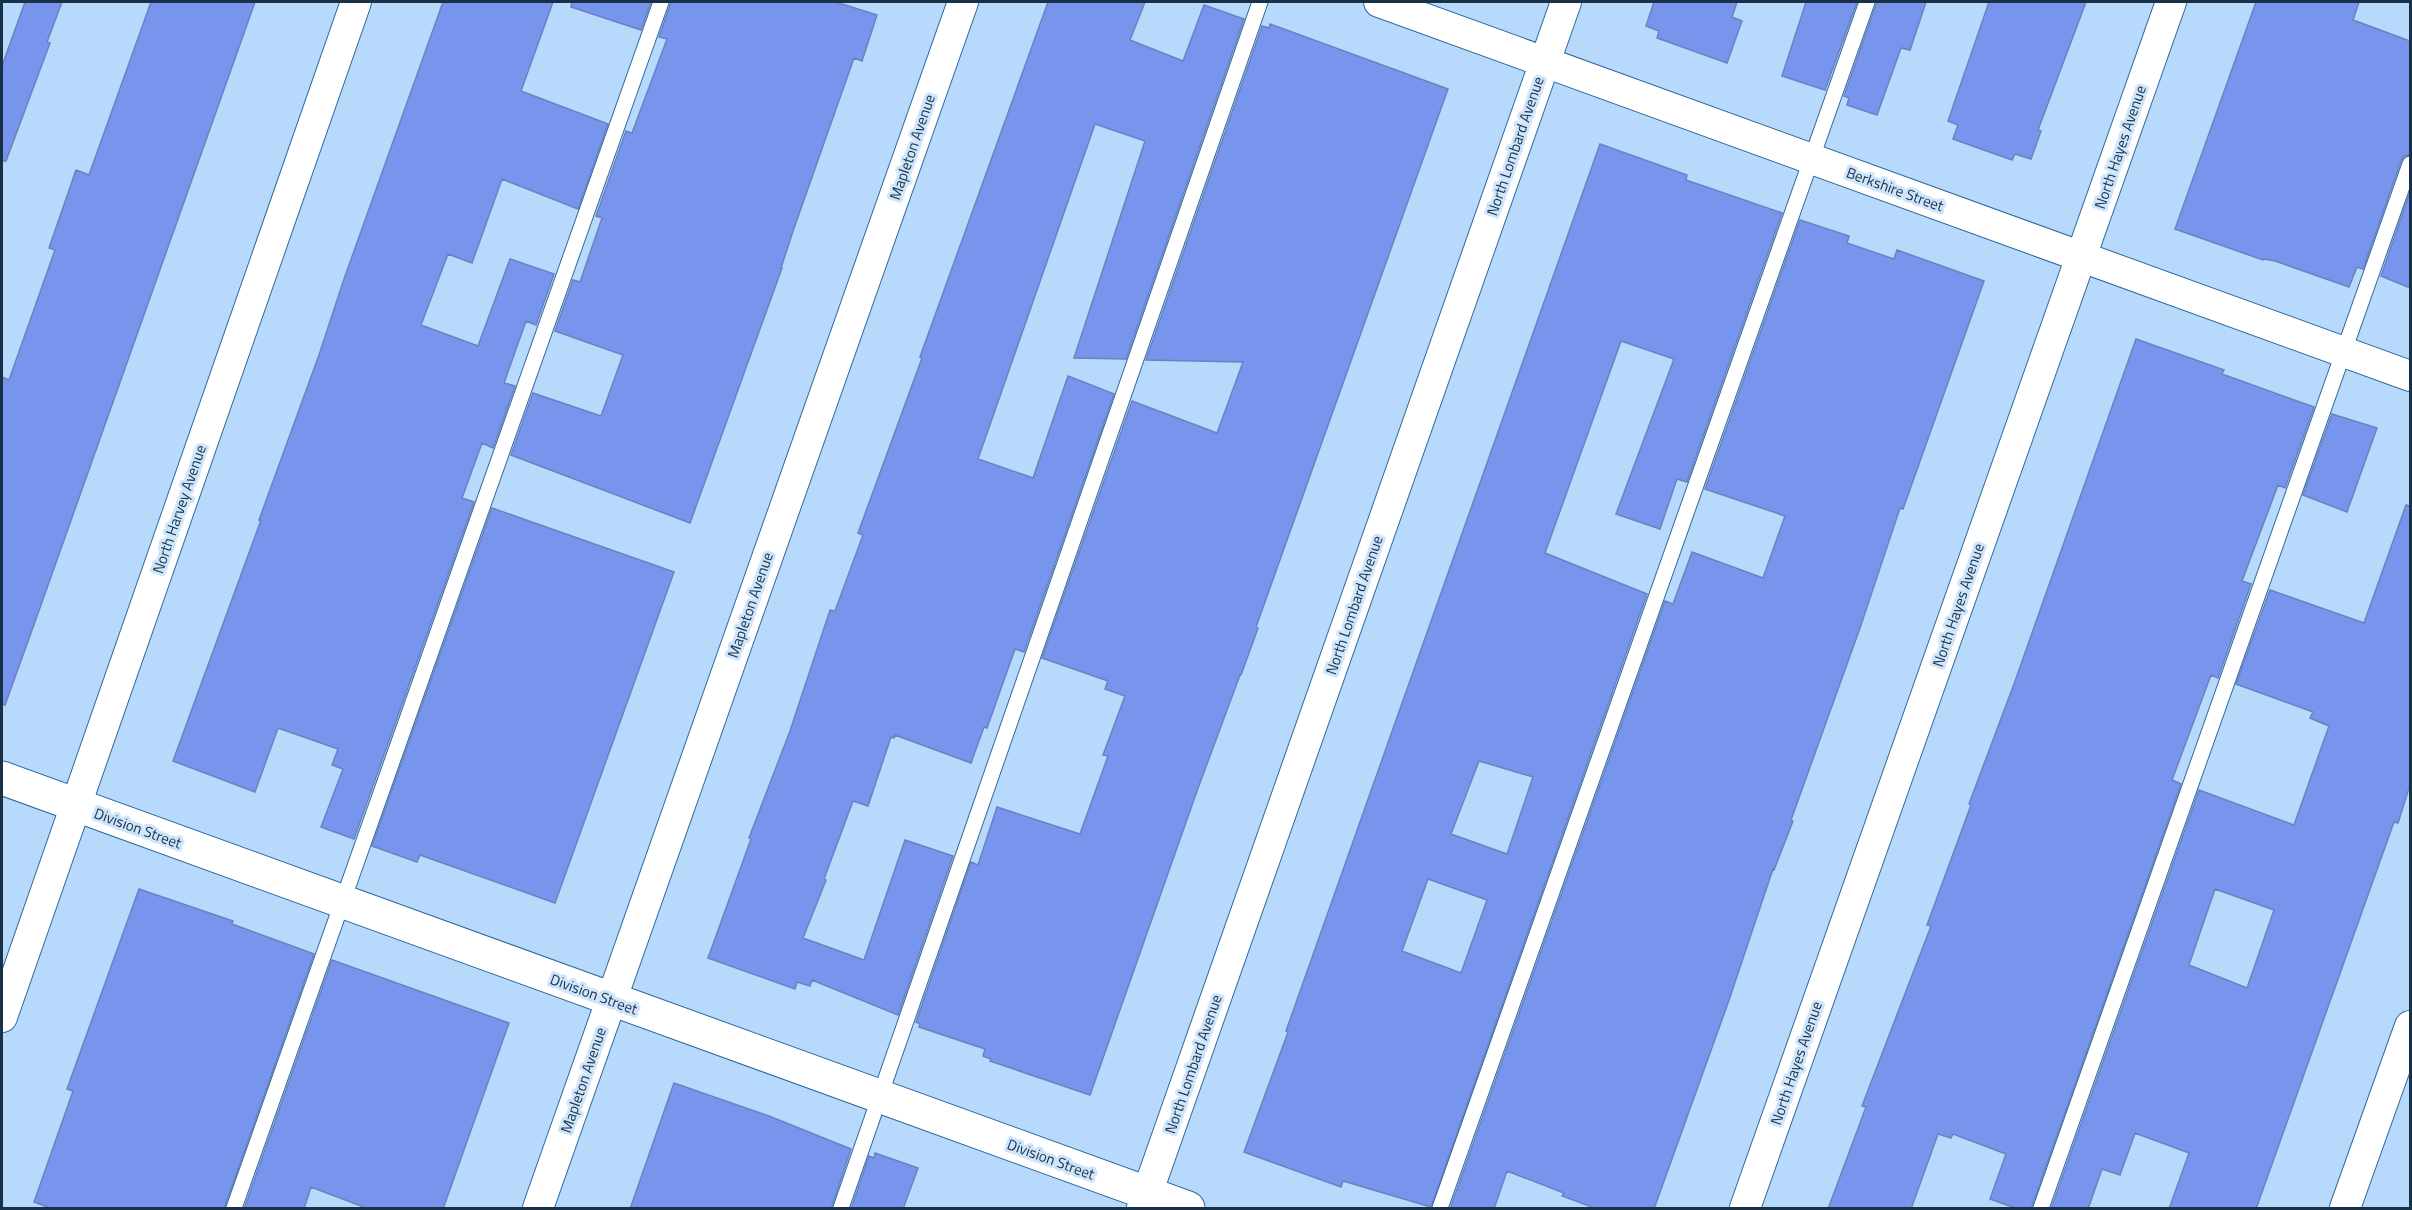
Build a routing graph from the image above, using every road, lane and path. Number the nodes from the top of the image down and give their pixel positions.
1 (356, 2) edge
2 (661, 2) edge
3 (963, 2) edge
4 (1260, 2) edge
5 (1379, 2) edge
6 (1566, 2) edge
7 (1867, 2) edge
8 (2171, 2) edge
9 (1545, 62) junction
10 (1811, 159) junction
11 (2410, 164) edge
12 (2081, 257) junction
13 (2343, 352) junction
14 (2410, 376) edge
15 (2, 778) edge
16 (76, 806) junction
17 (342, 903) junction
18 (610, 1000) junction
19 (2, 1017) edge
20 (2410, 1026) edge
21 (880, 1097) junction
22 (1145, 1201) edge
23 (234, 1209) edge
24 (538, 1209) edge
25 (841, 1209) edge
26 (1188, 1209) edge
27 (1440, 1209) edge
28 (1745, 1209) edge
29 (2041, 1209) edge
30 (2345, 1209) edge

1 - 16 street, North Harvey Avenue
2 - 17 lane
3 - 18 street, Mapleton Avenue
4 - 21 lane
5 - 9 street, Berkshire Street
6 - 9 street, North Lombard Avenue
7 - 10 lane
8 - 12 street, North Hayes Avenue
9 - 10 street, Berkshire Street
9 - 22 street, North Lombard Avenue
10 - 12 street, Berkshire Street
10 - 27 lane
11 - 13 lane
12 - 13 street, Berkshire Street
12 - 28 street, North Hayes Avenue
13 - 14 street, Berkshire Street
13 - 29 lane
15 - 16 street, Division Street
16 - 17 street, Division Street
16 - 19 street, North Harvey Avenue
17 - 18 street, Division Street
17 - 23 lane
18 - 21 street, Division Street
18 - 24 street, Mapleton Avenue
20 - 30 street
21 - 22 street, Division Street
21 - 25 lane
22 - 26 street, Division Street

